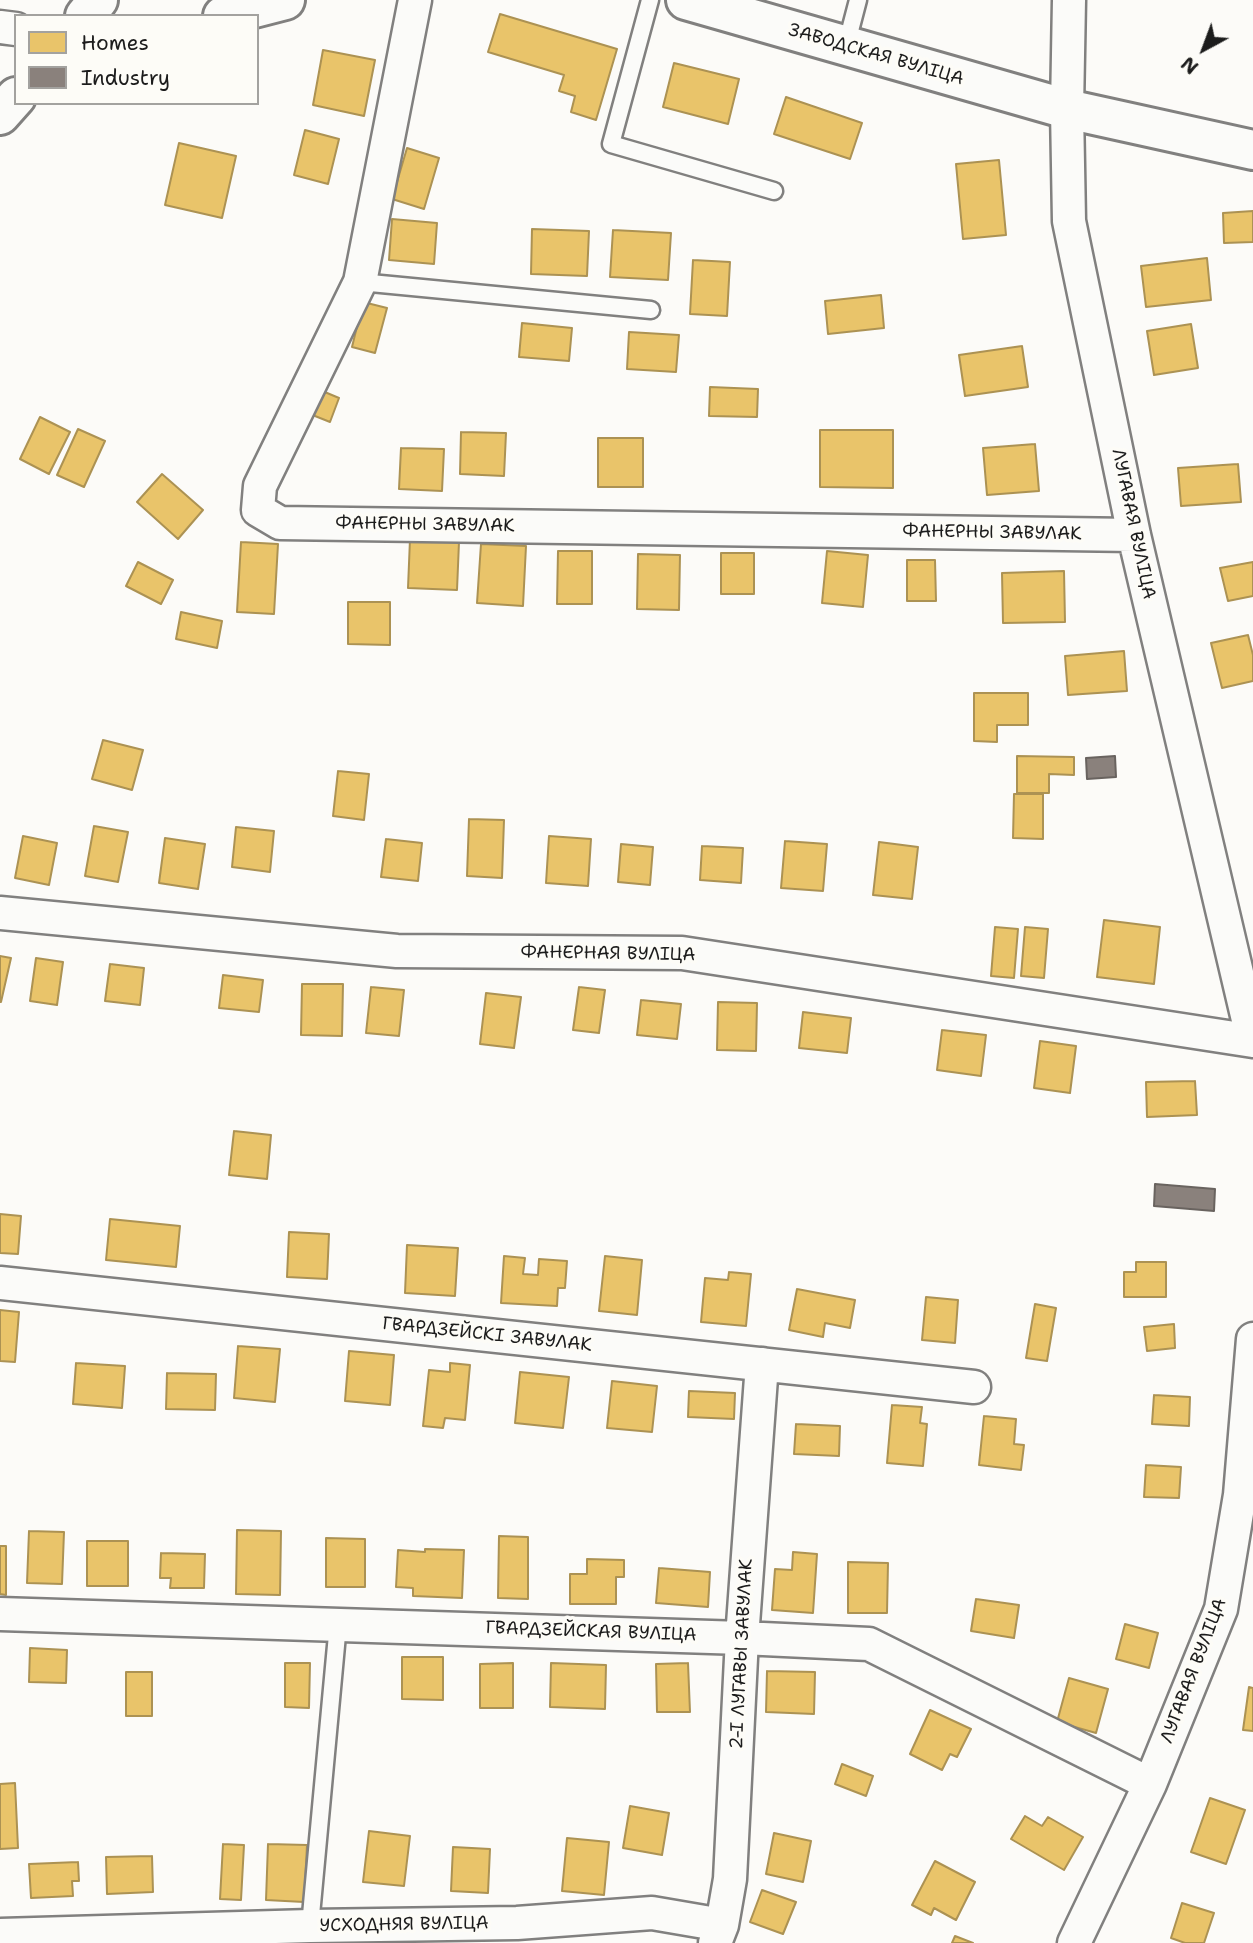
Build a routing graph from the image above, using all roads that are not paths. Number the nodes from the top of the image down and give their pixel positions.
1 (98, 0) edge
2 (285, 0) edge
3 (415, 0) edge
4 (650, 0) edge
5 (686, 0) edge
6 (858, 0) edge
7 (1069, 0) edge
8 (87, 14) edge
9 (231, 14) edge
10 (846, 46) junction
11 (14, 99) edge
12 (1067, 109) junction
13 (0, 114) edge
14 (1253, 150) edge
15 (774, 191) dead end
16 (360, 282) junction
17 (651, 310) dead end
18 (1134, 535) junction
19 (0, 913) edge
20 (1253, 1041) edge
21 (0, 1283) edge
22 (1253, 1339) edge
23 (762, 1364) junction
24 (974, 1387) dead end
25 (0, 1614) edge
26 (338, 1624) junction
27 (742, 1638) junction
28 (1150, 1784) junction
29 (310, 1926) junction
30 (719, 1934) edge
31 (0, 1935) edge
32 (1074, 1943) edge

1 - 8 street
2 - 9 street
3 - 16 street, ФАНЕРНЫ ЗАВУЛАК
4 - 15 lane
5 - 10 street, ЗАВОДСКАЯ ВУЛІЦА
6 - 10 lane
7 - 12 street, ЛУГАВАЯ ВУЛІЦА
10 - 12 street, ЗАВОДСКАЯ ВУЛІЦА
11 - 13 street
12 - 14 street, ЗАВОДСКАЯ ВУЛІЦА
12 - 18 street, ЛУГАВАЯ ВУЛІЦА
16 - 17 lane
16 - 18 street, ФАНЕРНЫ ЗАВУЛАК
18 - 20 street, ЛУГАВАЯ ВУЛІЦА
19 - 20 street, ФАНЕРНАЯ ВУЛІЦА
21 - 23 street, ГВАРДЗЕЙСКІ ЗАВУЛАК
22 - 28 street, ЛУГАВАЯ ВУЛІЦА
23 - 24 street, ГВАРДЗЕЙСКІ ЗАВУЛАК
23 - 27 street, 2-І ЛУГАВЫ ЗАВУЛАК
25 - 26 street, ГВАРДЗЕЙСКАЯ ВУЛІЦА
26 - 27 street, ГВАРДЗЕЙСКАЯ ВУЛІЦА
26 - 29 lane
27 - 28 street, ГВАРДЗЕЙСКАЯ ВУЛІЦА
27 - 30 street, 2-І ЛУГАВЫ ЗАВУЛАК
28 - 32 street, ЛУГАВАЯ ВУЛІЦА
29 - 30 street, УСХОДНЯЯ ВУЛІЦА
29 - 31 street, УСХОДНЯЯ ВУЛІЦА

